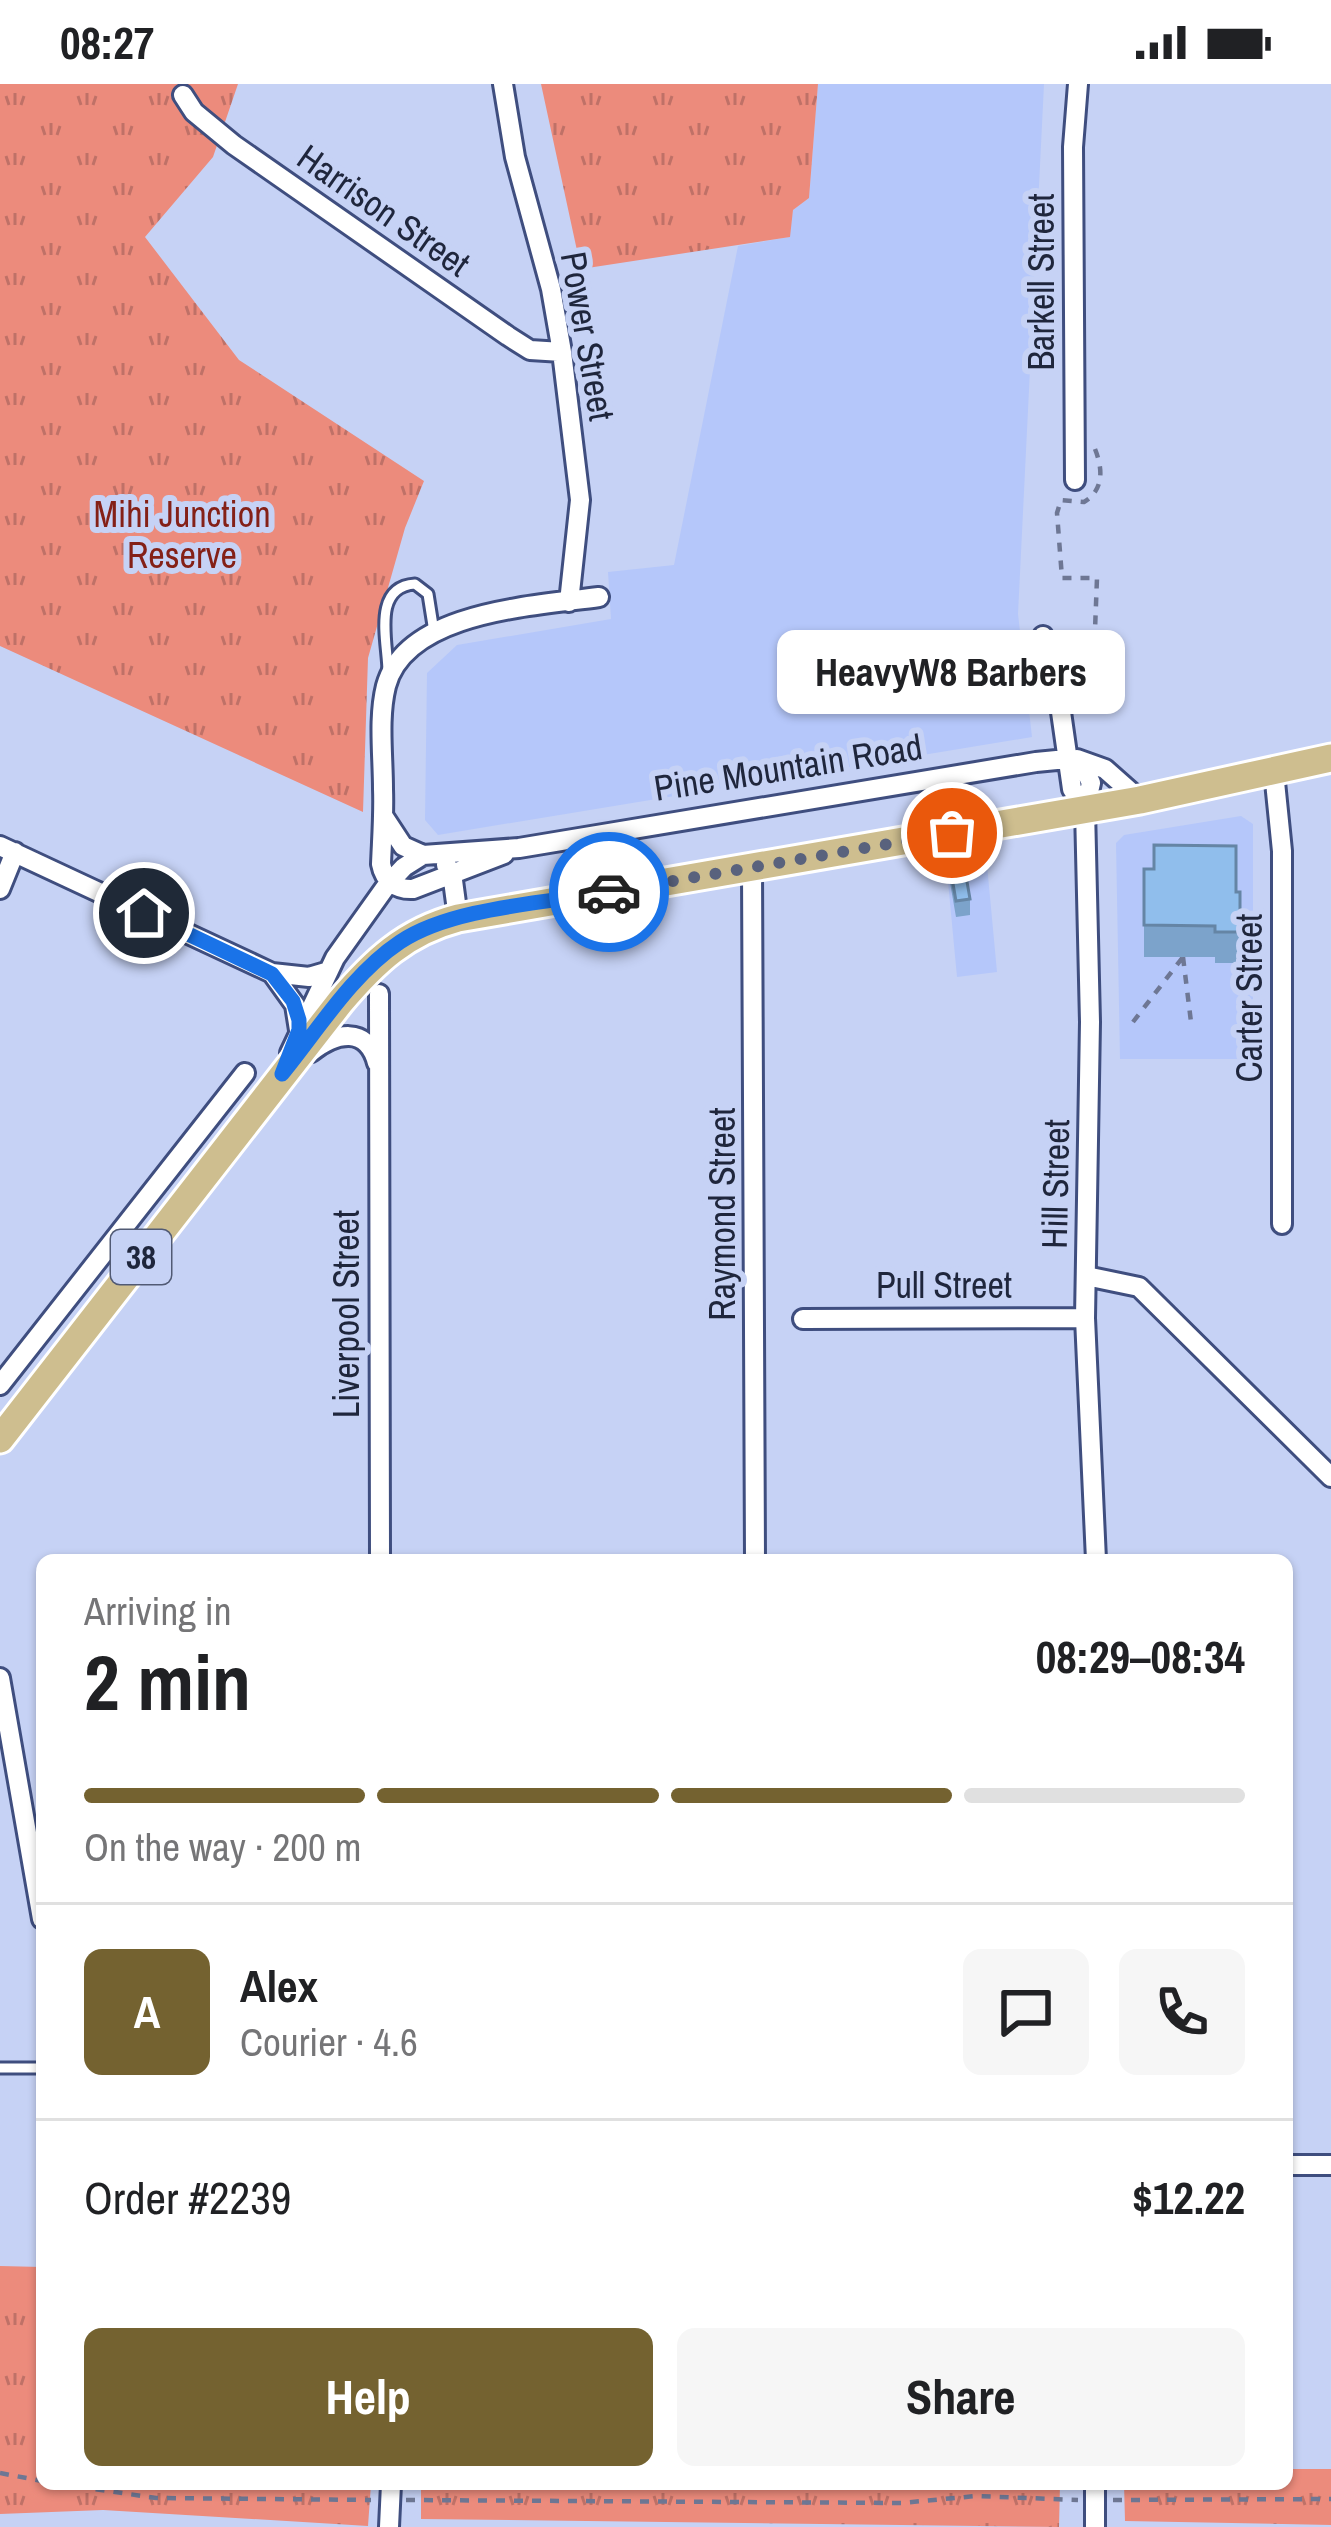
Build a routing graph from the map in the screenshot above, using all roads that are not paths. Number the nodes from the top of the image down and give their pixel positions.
1 (503, 84) edge
2 (1078, 84) edge
3 (183, 94) dead end
4 (562, 352) junction
5 (1075, 480) dead end
6 (599, 598) dead end
7 (569, 602) junction
8 (434, 632) junction
9 (1043, 636) dead end
10 (387, 683) junction
11 (1331, 758) edge
12 (1070, 759) junction
13 (1274, 772) junction
14 (1140, 800) junction
15 (1084, 809) junction
16 (384, 817) junction
17 (519, 848) junction
18 (8, 849) edge
19 (429, 854) junction
20 (752, 868) junction
21 (452, 873) junction
22 (390, 881) junction
23 (0, 889) edge
24 (458, 918) junction
25 (326, 972) junction
26 (272, 974) junction
27 (379, 994) dead end
28 (299, 1030) junction
29 (378, 1068) junction
30 (245, 1072) dead end
31 (282, 1074) junction
32 (1282, 1224) dead end
33 (1086, 1276) junction
34 (803, 1318) dead end
35 (1085, 1318) junction
36 (0, 1385) edge
37 (0, 1439) edge
38 (1331, 1478) edge
39 (380, 1554) edge
40 (755, 1554) edge
41 (1096, 1554) edge
42 (0, 1678) edge
43 (36, 1885) edge
44 (0, 2068) edge
45 (36, 2068) edge
46 (1293, 2165) edge
47 (1331, 2165) edge
48 (391, 2490) edge
49 (1101, 2492) edge
50 (389, 2527) edge
51 (1095, 2527) edge

1 - 4 street, Power Street
2 - 5 street, Barkell Street
3 - 4 street, Harrison Street
4 - 7 street, Power Street
6 - 7 street
7 - 8 street
8 - 10 street
8 - 10 lane
9 - 12 street
10 - 16 street
11 - 13 main road, 38
12 - 14 street
12 - 15 street
12 - 17 street, Pine Mountain Road
13 - 14 main road, 38
13 - 32 street, Carter Street
14 - 15 main road, 38
15 - 20 main road, 38
15 - 33 street, Hill Street
16 - 19 street
16 - 22 street
17 - 19 street, Pine Mountain Road
17 - 21 street, Pine Mountain Road
18 - 23 street
18 - 26 street
19 - 21 street
19 - 22 street
20 - 24 main road, 38
20 - 40 street, Raymond Street
21 - 22 street, Pine Mountain Road
21 - 24 street
22 - 25 street
24 - 31 main road, 38
25 - 26 street
25 - 28 street
26 - 28 street
27 - 29 street, Liverpool Street
28 - 31 street
29 - 31 street
29 - 39 street, Liverpool Street
30 - 36 street
31 - 37 main road, 38
33 - 35 street, Hill Street
33 - 38 street
34 - 35 street, Pull Street
35 - 41 street, Hill Street
42 - 43 street
44 - 45 lane
46 - 47 street
48 - 50 street
49 - 51 street

